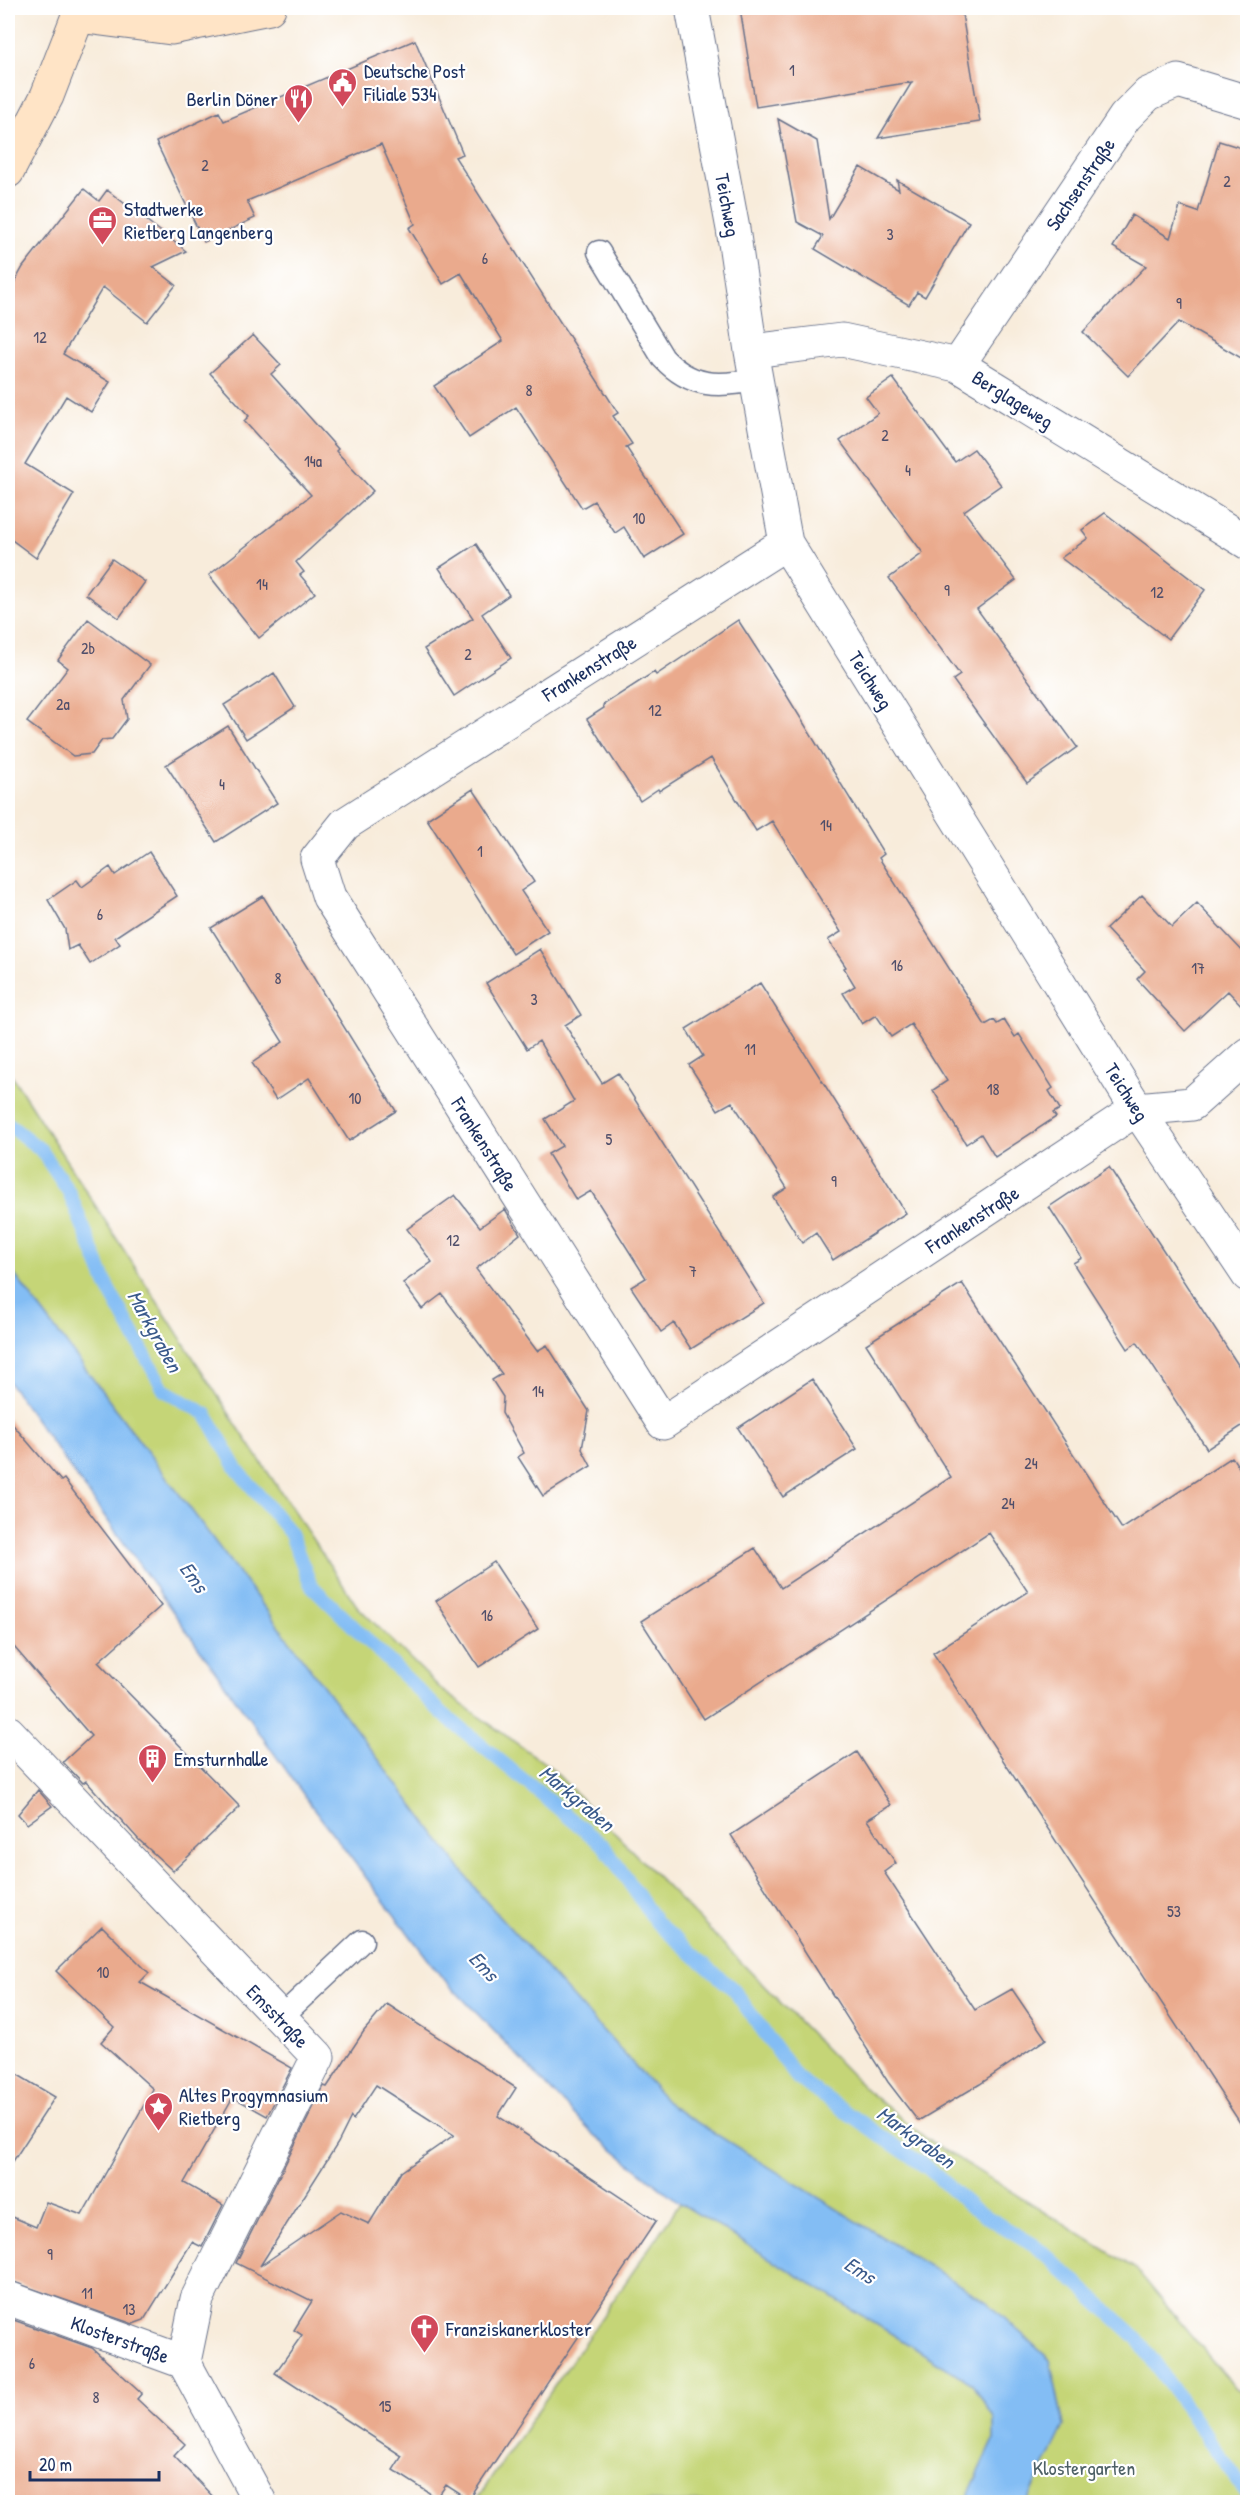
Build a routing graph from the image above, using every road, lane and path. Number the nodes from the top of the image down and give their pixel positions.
1 (269, 8) edge
2 (692, 8) edge
3 (78, 12) edge
4 (1248, 102) edge
5 (8, 171) edge
6 (598, 252) dead end
7 (753, 365) junction
8 (958, 366) junction
9 (786, 543) junction
10 (1248, 543) edge
11 (1248, 1054) edge
12 (1137, 1109) junction
13 (1248, 1275) edge
14 (8, 1732) edge
15 (362, 1941) dead end
16 (279, 2019) junction
17 (8, 2298) edge
18 (184, 2362) junction
19 (260, 2502) edge

1 - 3 main road
2 - 7 street, Teichweg
3 - 5 main road
4 - 8 street, Sachsenstraße
6 - 7 lane
7 - 8 street, Berglageweg
7 - 9 street, Teichweg
8 - 10 street, Berglageweg
9 - 12 street, Teichweg
9 - 12 street, Frankenstraße
11 - 12 street
12 - 13 street, Teichweg
14 - 16 street, Emsstraße
15 - 16 lane
16 - 18 street, Emsstraße
17 - 18 street, Klosterstraße
18 - 19 street, Klosterstraße

